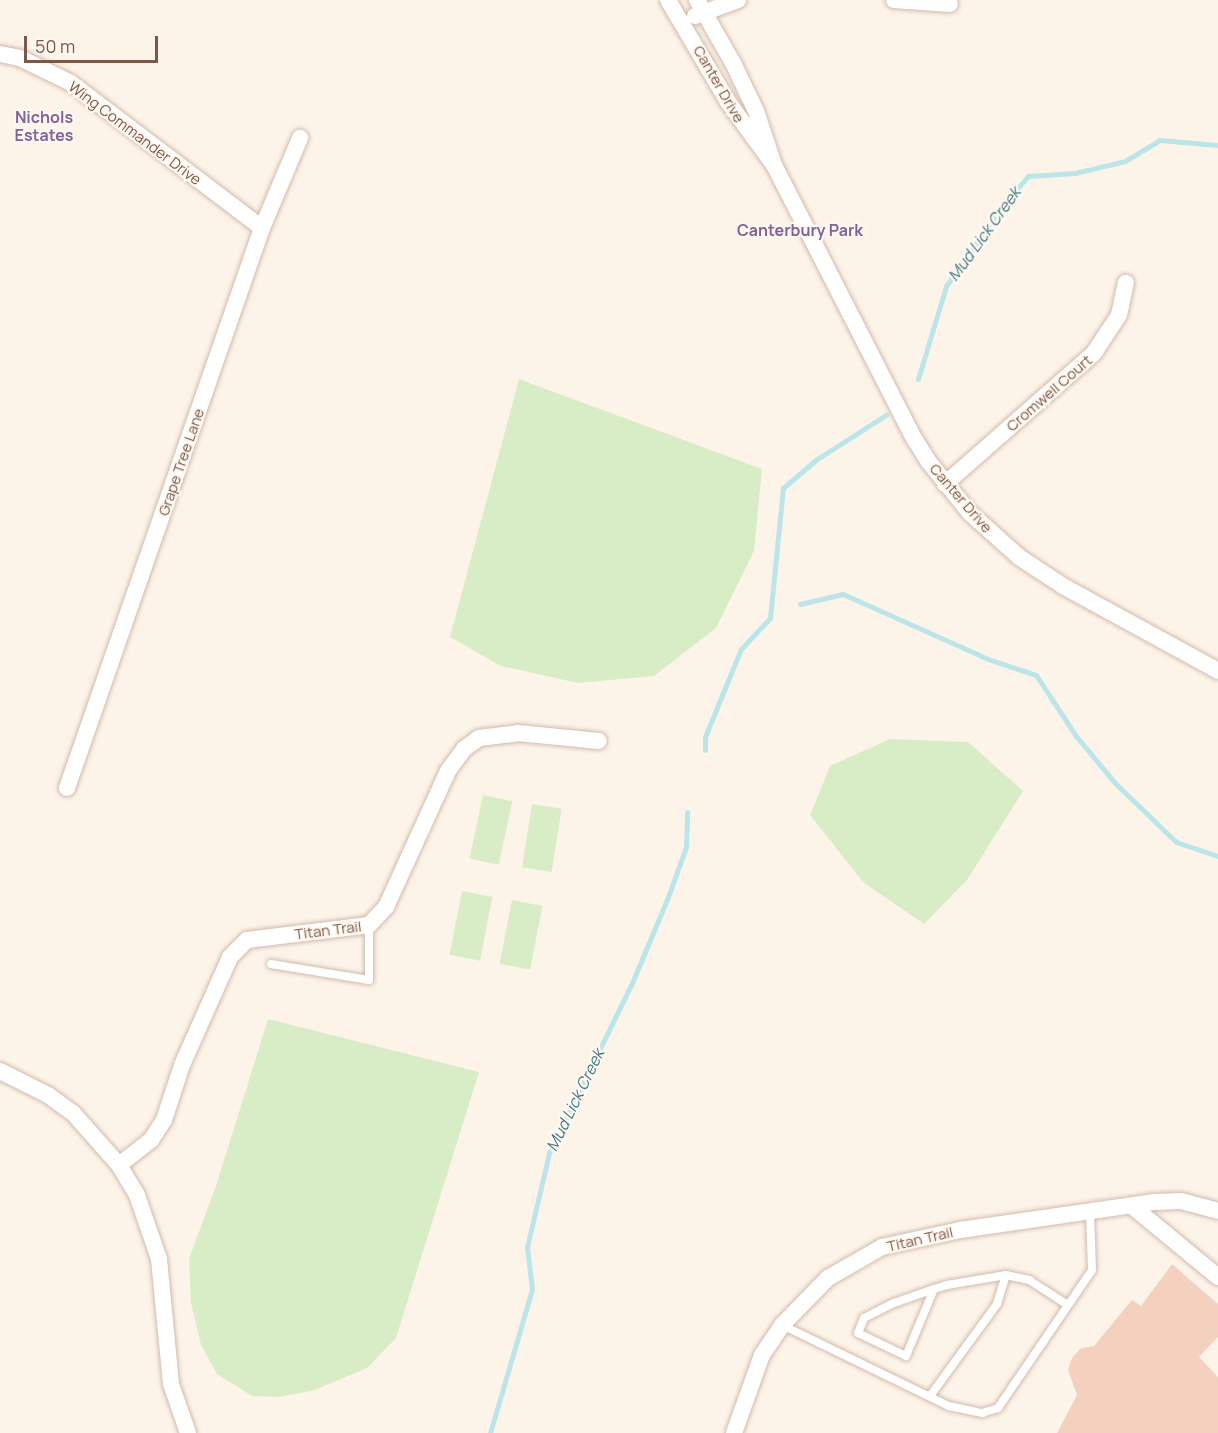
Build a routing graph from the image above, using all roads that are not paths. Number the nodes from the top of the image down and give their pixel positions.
1 (668, 0) edge
2 (738, 0) edge
3 (894, 0) edge
4 (950, 4) dead end
5 (701, 6) edge
6 (683, 21) junction
7 (0, 54) edge
8 (300, 138) dead end
9 (774, 165) junction
10 (262, 228) junction
11 (1126, 283) dead end
12 (945, 484) junction
13 (1218, 671) edge
14 (599, 741) dead end
15 (67, 788) dead end
16 (369, 926) junction
17 (271, 964) dead end
18 (0, 1071) edge
19 (119, 1165) junction
20 (1132, 1206) junction
21 (1218, 1211) edge
22 (1090, 1212) junction
23 (1006, 1275) junction
24 (1218, 1277) edge
25 (934, 1289) junction
26 (1068, 1305) junction
27 (782, 1325) junction
28 (930, 1396) junction
29 (188, 1433) edge
30 (735, 1433) edge

1 - 6 street, Canter Drive
2 - 5 street
3 - 4 street
5 - 6 street
5 - 9 street, Canter Drive
6 - 9 street, Canter Drive
7 - 10 street, Wing Commander Drive
8 - 10 street, Grape Tree Lane
9 - 12 street, Canter Drive
10 - 15 street, Grape Tree Lane
11 - 12 street, Cromwell Court
12 - 13 street, Canter Drive
14 - 16 street, Titan Trail
16 - 17 lane
16 - 19 street, Titan Trail
18 - 19 street
19 - 29 street
20 - 21 street, Titan Trail
20 - 22 street, Titan Trail
20 - 24 street
22 - 26 lane
22 - 27 street, Titan Trail
23 - 25 lane
23 - 26 lane
23 - 28 lane
25 - 25 lane
26 - 28 lane
27 - 28 lane
27 - 30 street, Titan Trail

